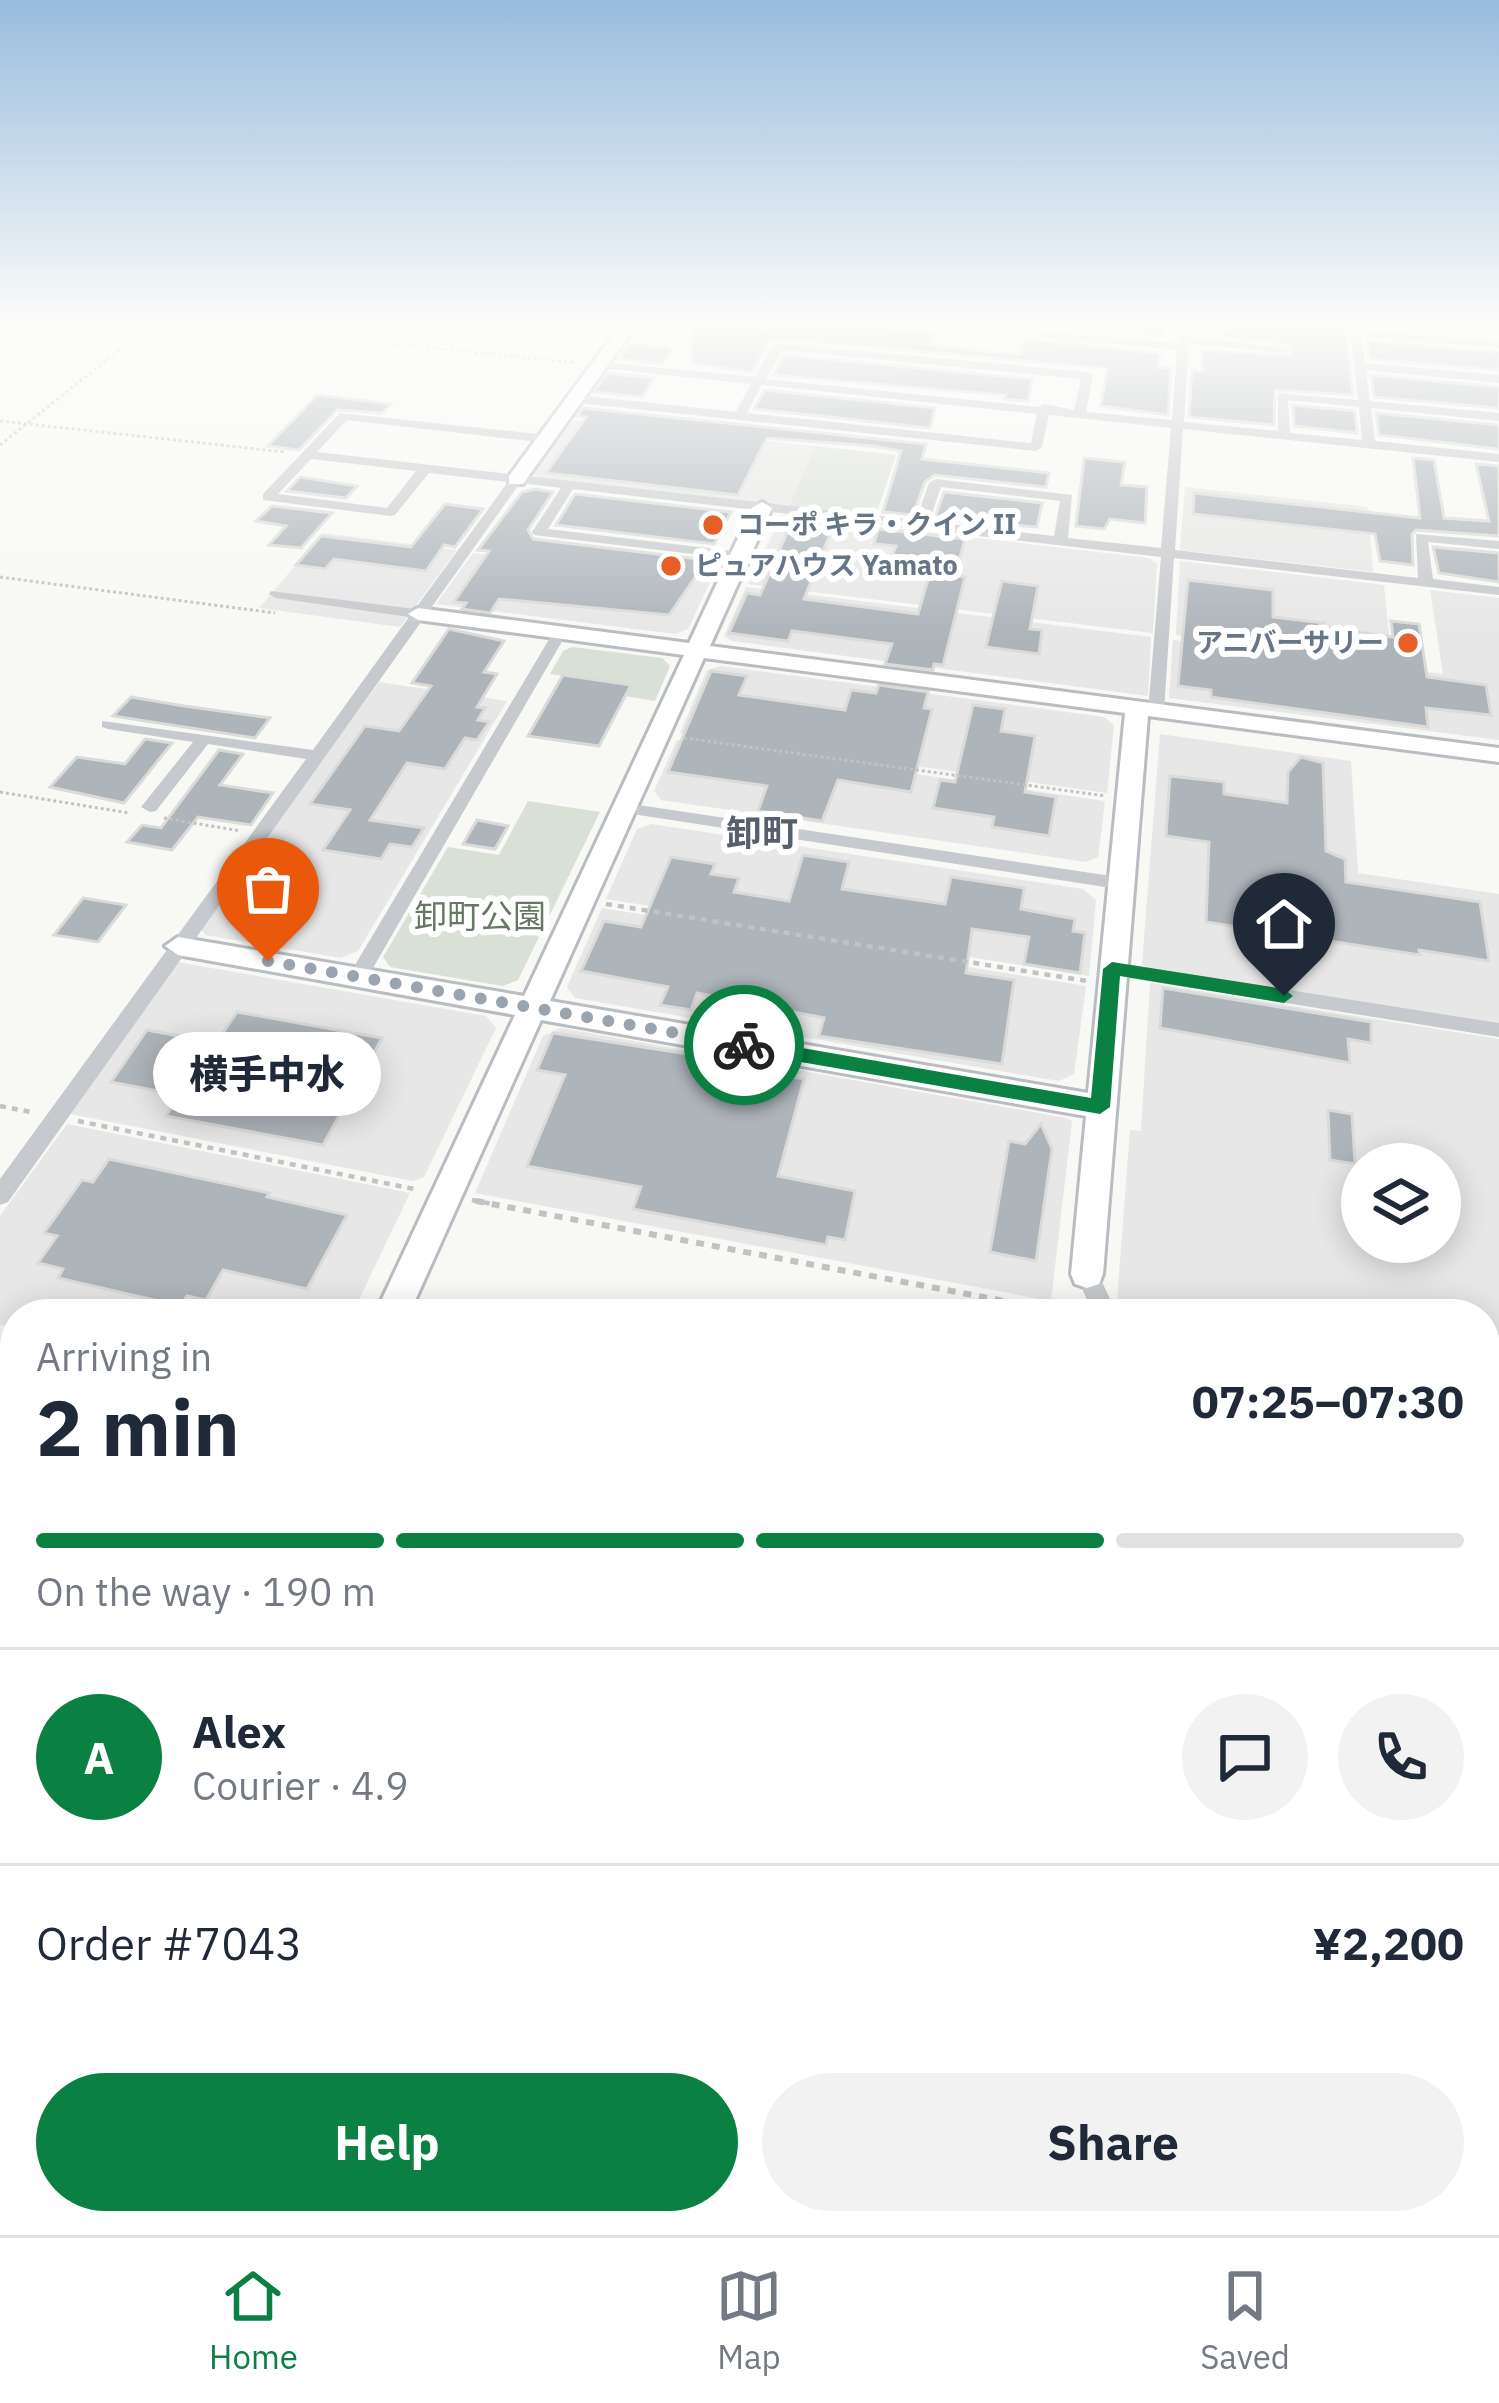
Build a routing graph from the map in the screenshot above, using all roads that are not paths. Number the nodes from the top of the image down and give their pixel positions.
1 (333, 428) edge
2 (453, 428) edge
3 (555, 428) edge
4 (857, 428) edge
5 (1040, 428) edge
6 (1180, 428) edge
7 (1226, 428) edge
8 (1284, 428) edge
9 (1367, 428) edge
10 (1284, 435) junction
11 (547, 439) junction
12 (1369, 444) junction
13 (308, 455) junction
14 (1499, 458) edge
15 (425, 469) junction
16 (516, 480) junction
17 (569, 486) junction
18 (762, 508) junction
19 (921, 526) junction
20 (1060, 542) junction
21 (1499, 545) edge
22 (1168, 555) junction
23 (743, 556) junction
24 (1426, 583) junction
25 (1499, 591) edge
26 (276, 595) dead end
27 (418, 614) junction
28 (561, 632) junction
29 (700, 651) junction
30 (1147, 710) junction
31 (108, 724) dead end
32 (203, 738) junction
33 (315, 755) junction
34 (1499, 755) edge
35 (150, 807) dead end
36 (626, 808) junction
37 (1118, 883) junction
38 (178, 946) junction
39 (358, 975) junction
40 (1111, 976) junction
41 (533, 1009) junction
42 (1499, 1030) edge
43 (1100, 1107) junction
44 (0, 1196) edge
45 (1087, 1274) joint
46 (399, 1299) edge
47 (1098, 1299) edge

1 - 13 street
2 - 11 street
3 - 11 street
4 - 5 street
6 - 22 street
7 - 10 street
8 - 10 street
9 - 12 street
10 - 12 street
11 - 16 street
12 - 14 street
13 - 15 street
13 - 15 street
15 - 16 street
16 - 17 street
16 - 27 street
17 - 18 street
17 - 23 street
18 - 19 street
18 - 23 street
19 - 20 street
19 - 20 street
20 - 22 street
21 - 24 street
22 - 24 street
22 - 30 street
23 - 29 street
24 - 25 street
26 - 27 street
27 - 28 street
27 - 33 street
28 - 29 street
28 - 39 street
29 - 30 street
29 - 36 street
30 - 34 street
30 - 37 street
31 - 32 street
32 - 33 street
32 - 35 street
33 - 38 street
36 - 37 street
36 - 41 street
37 - 40 street
38 - 39 street
38 - 44 street
39 - 41 street
40 - 42 street
40 - 43 street
41 - 43 street
41 - 46 street
43 - 45 street
45 - 47 street

